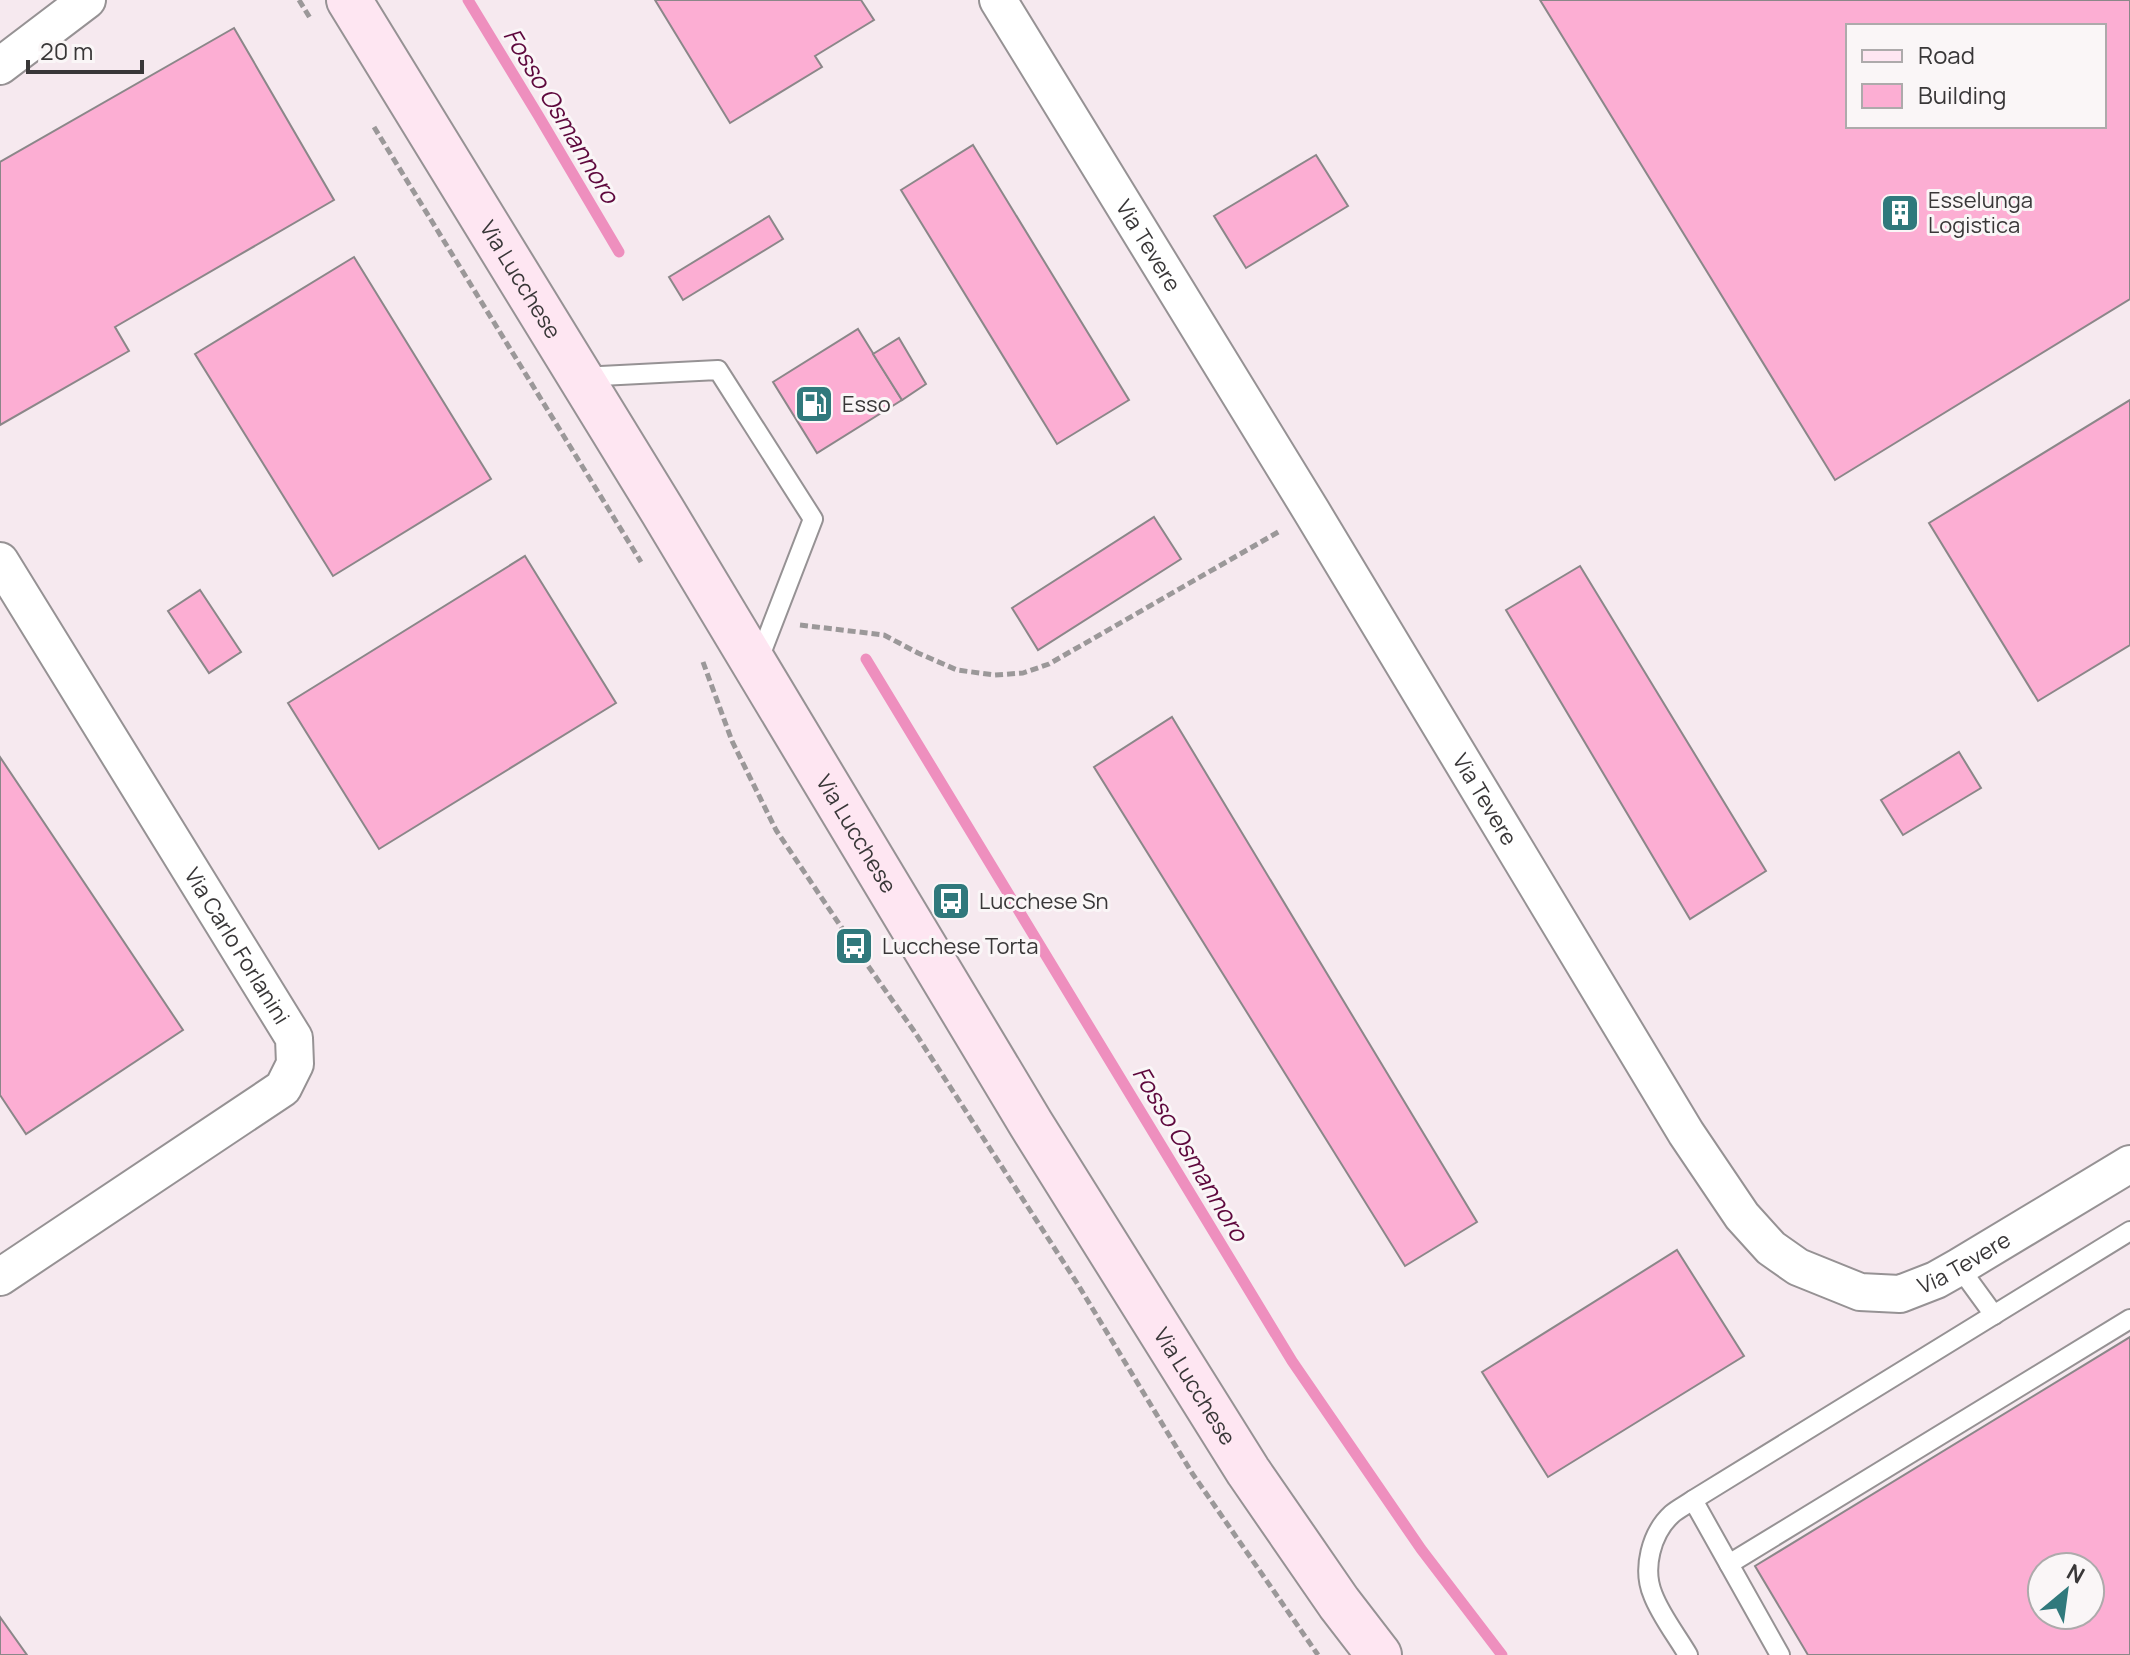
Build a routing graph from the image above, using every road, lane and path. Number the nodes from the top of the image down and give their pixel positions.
1 (87, 0) edge
2 (299, 0) edge
3 (349, 0) edge
4 (998, 0) edge
5 (315, 27) dead end
6 (0, 66) edge
7 (371, 122) dead end
8 (581, 377) junction
9 (1312, 512) junction
10 (0, 561) edge
11 (644, 567) dead end
12 (774, 621) junction
13 (702, 661) dead end
14 (755, 666) junction
15 (2130, 1164) edge
16 (2130, 1231) edge
17 (1959, 1267) junction
18 (0, 1277) edge
19 (1994, 1315) junction
20 (2130, 1319) edge
21 (1693, 1500) junction
22 (1729, 1564) junction
23 (1318, 1655) edge
24 (1379, 1655) edge
25 (1688, 1655) edge
26 (1780, 1655) edge

1 - 6 street
2 - 5 path
3 - 8 main road, Via Lucchese
4 - 9 street, Via Tevere
7 - 11 path
8 - 12 lane
8 - 14 main road, Via Lucchese
9 - 12 path
9 - 17 street, Via Tevere
10 - 18 street, Via Carlo Forlanini
12 - 14 lane
13 - 23 path
14 - 24 main road, Via Lucchese
15 - 17 street, Via Tevere
16 - 19 lane
17 - 19 lane
19 - 21 lane
20 - 22 lane
21 - 22 lane
21 - 25 lane
22 - 26 lane

